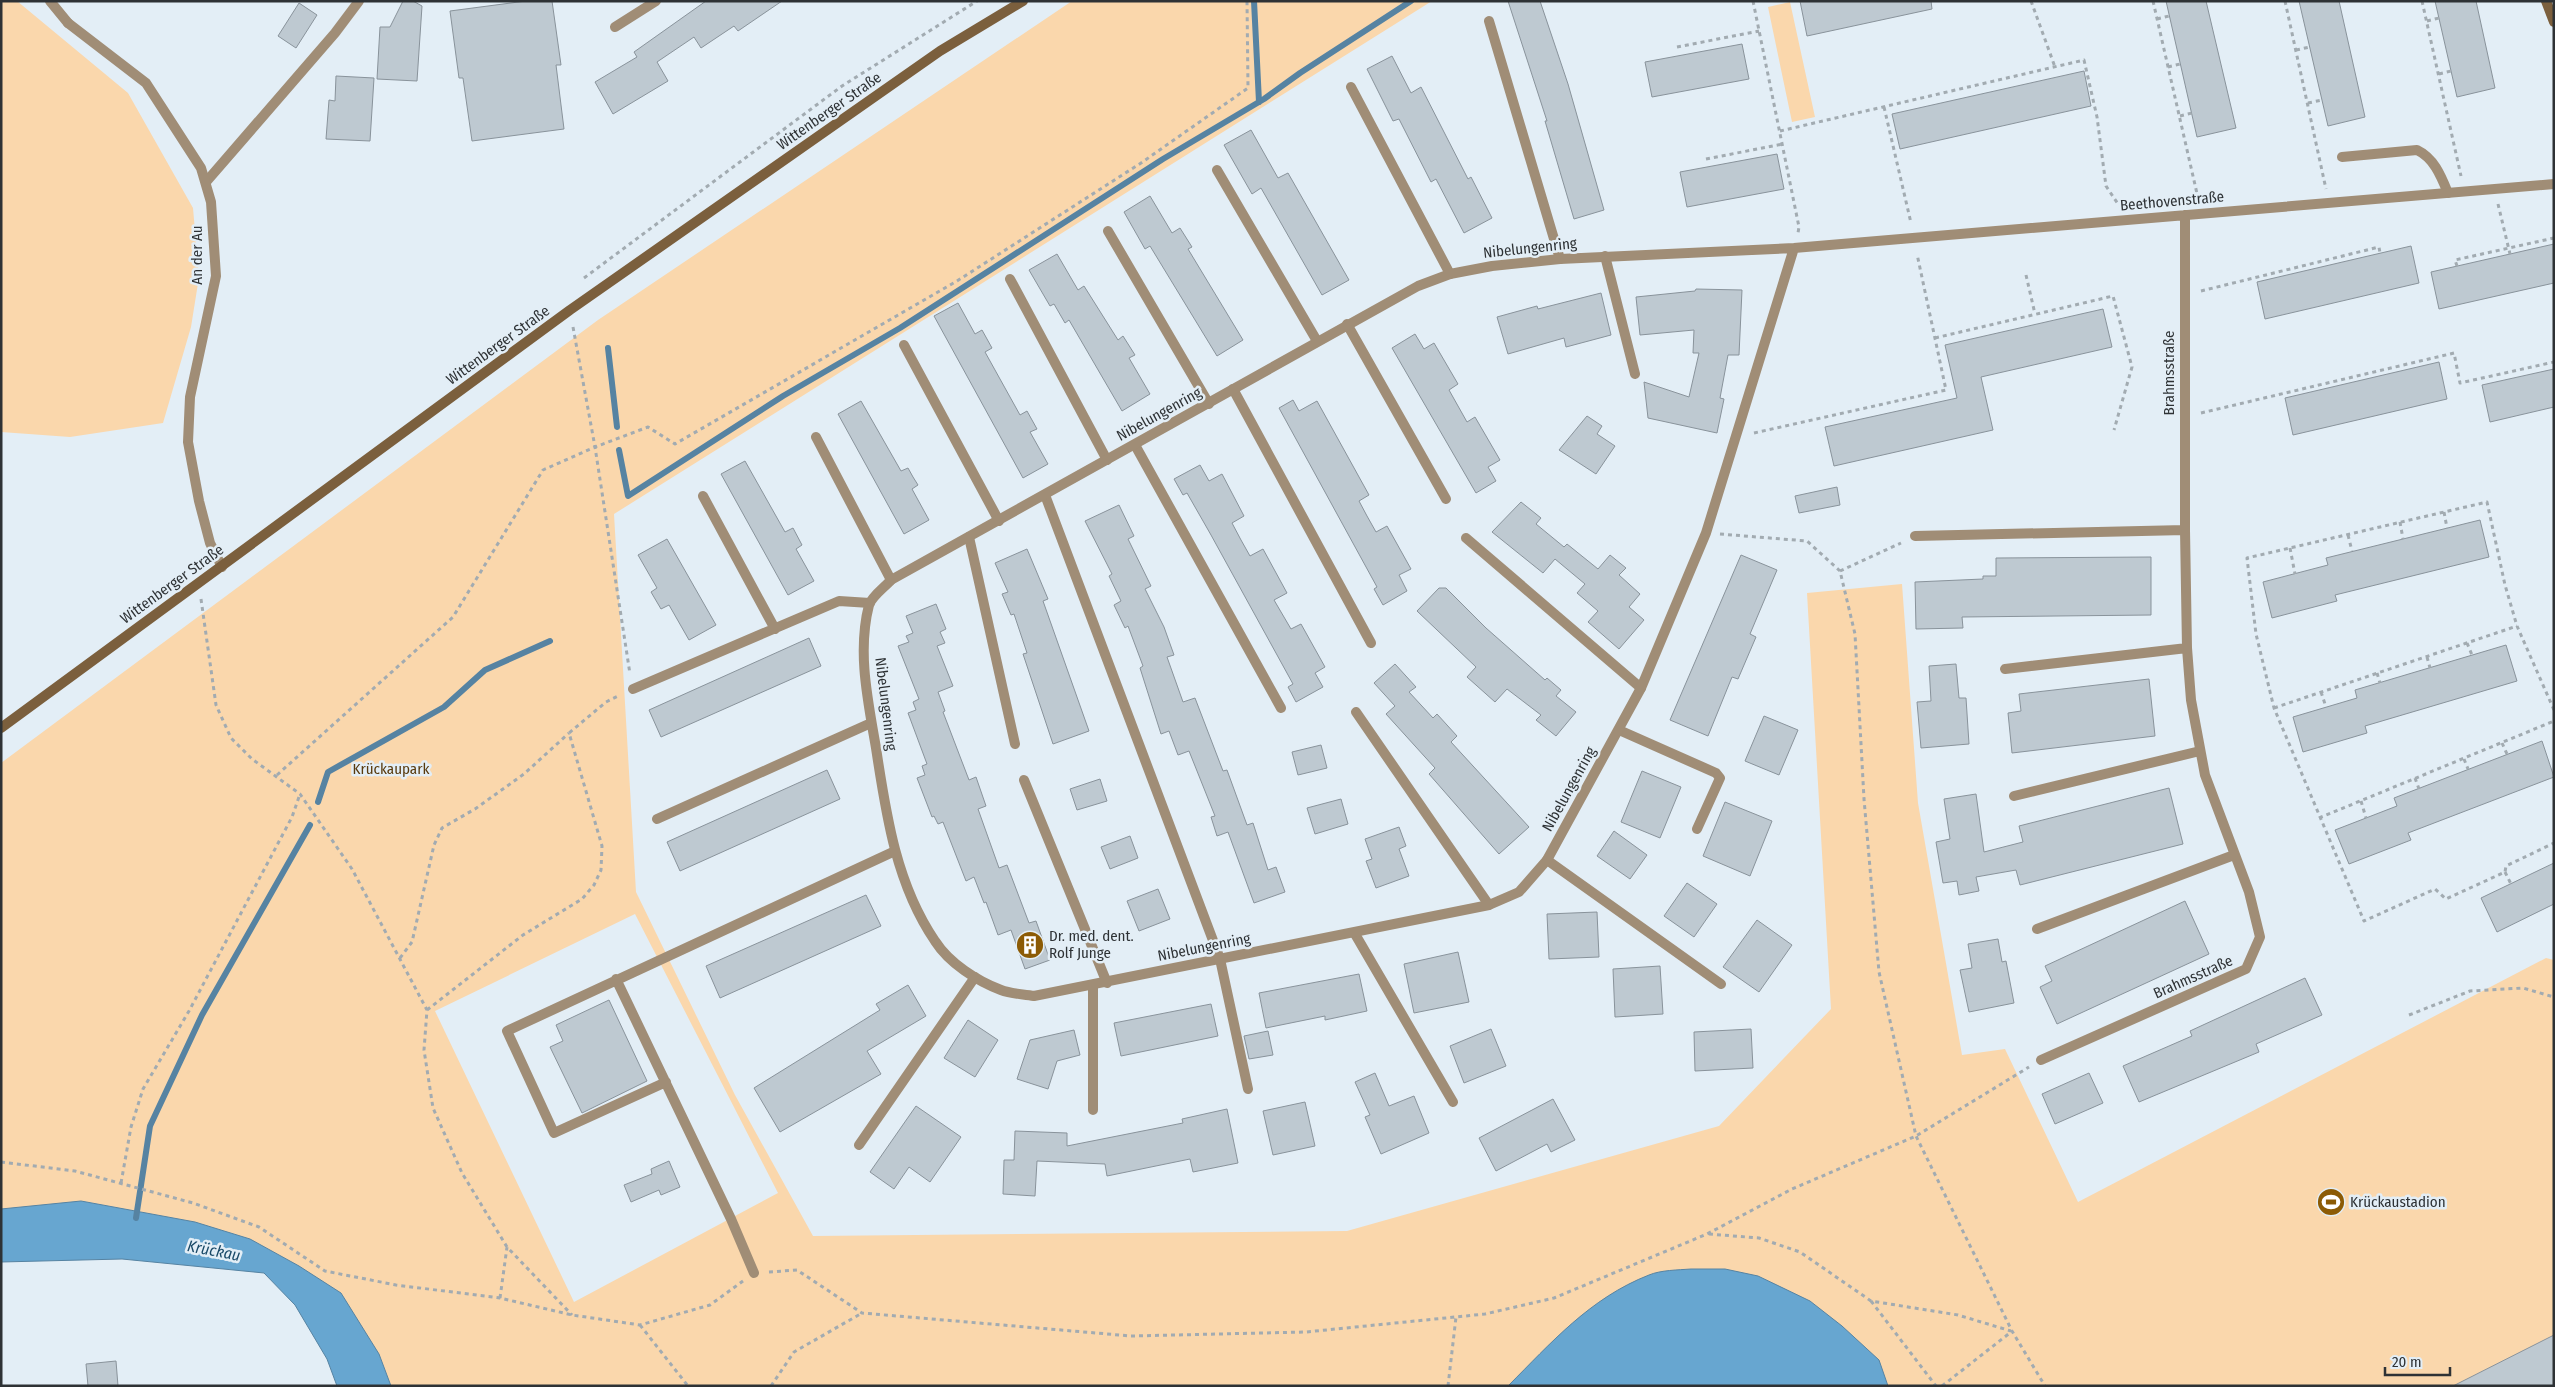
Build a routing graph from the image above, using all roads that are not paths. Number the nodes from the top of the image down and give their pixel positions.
1 (50, 1) edge
2 (358, 1) edge
3 (656, 1) edge
4 (1023, 1) edge
5 (2546, 1) edge
6 (1489, 21) dead end
7 (2554, 22) edge
8 (615, 28) dead end
9 (1351, 87) dead end
10 (2342, 157) dead end
11 (1217, 170) dead end
12 (206, 182) junction
13 (2554, 184) edge
14 (2448, 193) junction
15 (2185, 215) junction
16 (1108, 231) dead end
17 (1794, 248) junction
18 (1605, 256) junction
19 (1560, 258) junction
20 (1450, 274) junction
21 (1010, 279) dead end
22 (1346, 324) junction
23 (1317, 341) junction
24 (904, 345) dead end
25 (1635, 374) dead end
26 (1233, 389) junction
27 (1209, 404) junction
28 (816, 437) dead end
29 (1135, 445) junction
30 (1107, 460) junction
31 (1045, 495) junction
32 (703, 496) dead end
33 (1446, 500) dead end
34 (999, 520) junction
35 (2185, 530) junction
36 (1915, 536) road end
37 (969, 537) junction
38 (1466, 538) dead end
39 (222, 567) junction
40 (891, 580) junction
41 (870, 603) junction
42 (775, 629) junction
43 (1371, 643) dead end
44 (2187, 648) junction
45 (2005, 669) dead end
46 (633, 688) road end
47 (1641, 688) junction
48 (1281, 708) dead end
49 (1356, 712) dead end
50 (872, 723) junction
51 (1, 728) edge
52 (1619, 730) junction
53 (1015, 744) dead end
54 (2200, 751) junction
55 (1024, 780) dead end
56 (2014, 796) dead end
57 (657, 819) dead end
58 (1697, 830) dead end
59 (895, 851) junction
60 (2234, 855) junction
61 (1547, 860) junction
62 (1489, 905) junction
63 (2037, 929) dead end
64 (1355, 934) junction
65 (1220, 959) junction
66 (975, 977) junction
67 (616, 979) junction
68 (1107, 983) junction
69 (1721, 984) dead end
70 (1093, 986) junction
71 (2041, 1060) road end
72 (666, 1082) junction
73 (1248, 1089) dead end
74 (1453, 1102) dead end
75 (1093, 1110) dead end
76 (859, 1145) dead end
77 (754, 1273) road end

1 - 12 street, An der Au
2 - 12 street
3 - 8 street
4 - 39 main road, Wittenberger Straße
5 - 7 main road
6 - 19 street
9 - 20 street
10 - 14 street
11 - 23 street
12 - 39 street, An der Au
13 - 14 street, Beethovenstraße
14 - 15 street, Beethovenstraße
15 - 17 street, Beethovenstraße
15 - 35 street, Brahmsstraße
16 - 27 street
17 - 18 street, Nibelungenring
17 - 47 street, Nibelungenring
18 - 19 street, Nibelungenring
18 - 25 street
19 - 20 street, Nibelungenring
20 - 22 street, Nibelungenring
21 - 30 street
22 - 23 street, Nibelungenring
22 - 33 street
23 - 26 street, Nibelungenring
24 - 34 street
26 - 27 street, Nibelungenring
26 - 43 street
27 - 29 street, Nibelungenring
28 - 40 street
29 - 30 street, Nibelungenring
29 - 48 street
30 - 31 street, Nibelungenring
31 - 34 street, Nibelungenring
31 - 65 street
32 - 42 street
34 - 37 street, Nibelungenring
35 - 36 street
35 - 44 street, Brahmsstraße
37 - 40 street, Nibelungenring
37 - 53 street
38 - 47 street
39 - 51 main road, Wittenberger Straße
40 - 41 street, Nibelungenring
41 - 42 street
41 - 50 street, Nibelungenring
42 - 46 street
44 - 45 street
44 - 54 street, Brahmsstraße
47 - 52 street, Nibelungenring
49 - 62 street
50 - 57 street
50 - 59 street, Nibelungenring
52 - 58 street
52 - 61 street, Nibelungenring
54 - 56 street
54 - 60 street, Brahmsstraße
55 - 68 street
59 - 66 street, Nibelungenring
59 - 67 street
60 - 63 street
60 - 71 street, Brahmsstraße
61 - 62 street, Nibelungenring
61 - 69 street
62 - 64 street, Nibelungenring
64 - 65 street, Nibelungenring
64 - 74 street
65 - 68 street, Nibelungenring
65 - 73 street
66 - 70 street, Nibelungenring
66 - 76 street
67 - 72 street
67 - 72 street
68 - 70 street, Nibelungenring
70 - 75 street
72 - 77 street

